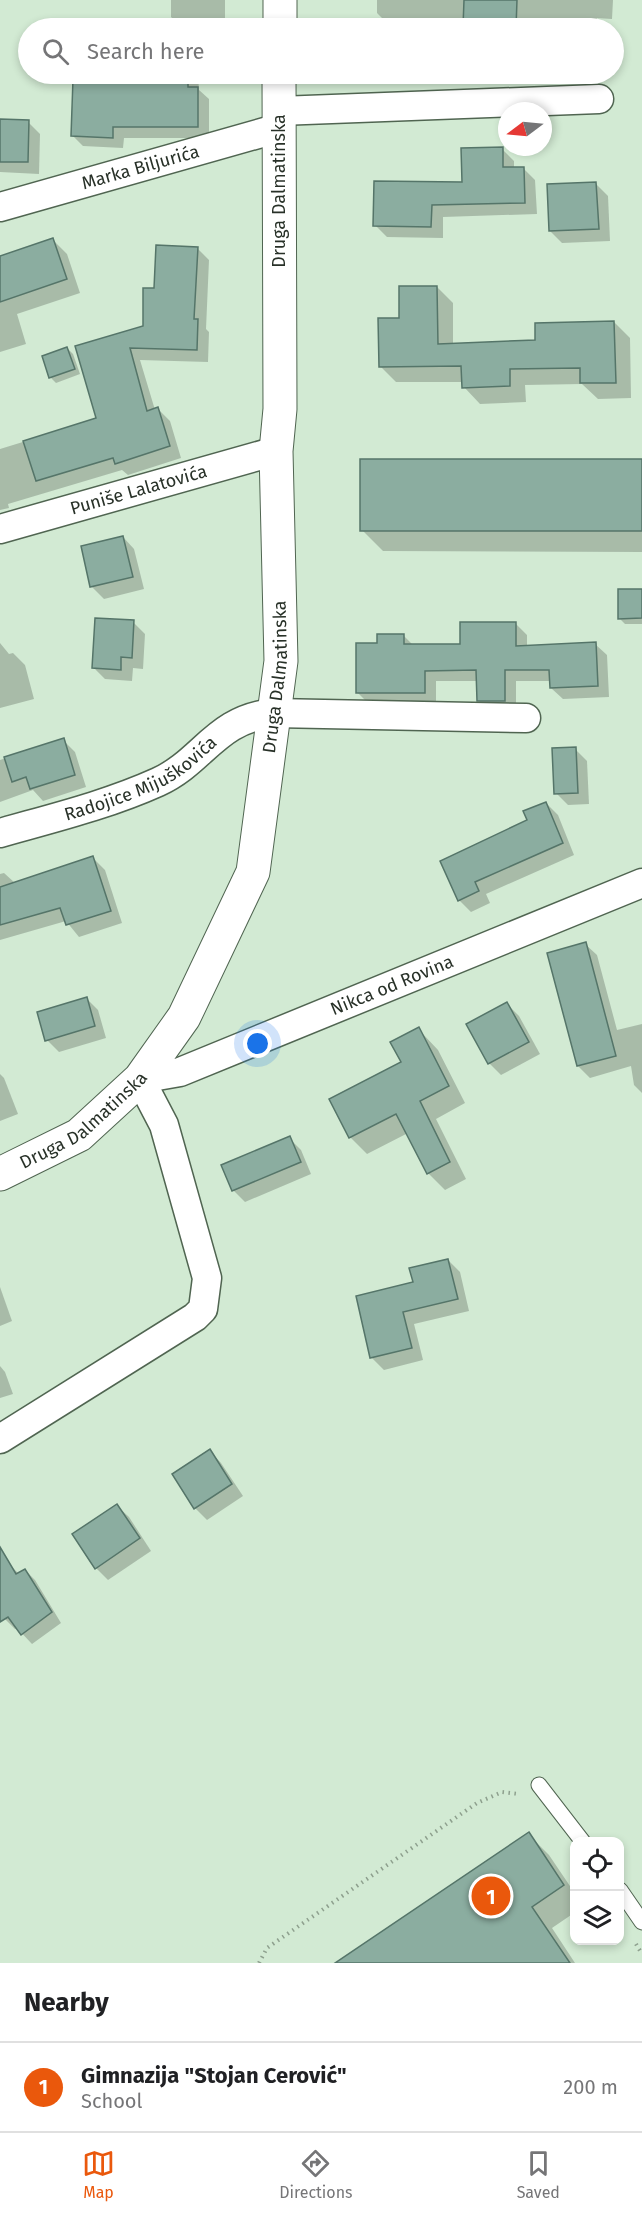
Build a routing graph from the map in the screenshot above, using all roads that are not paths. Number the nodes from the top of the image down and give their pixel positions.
1 (280, 0) edge
2 (280, 18) edge
3 (279, 84) edge
4 (599, 99) dead end
5 (279, 120) junction
6 (0, 207) edge
7 (276, 451) junction
8 (0, 529) edge
9 (274, 713) junction
10 (526, 718) dead end
11 (0, 833) edge
12 (642, 883) edge
13 (140, 1079) junction
14 (0, 1174) edge
15 (0, 1439) edge
16 (539, 1785) dead end
17 (579, 1837) edge
18 (621, 1891) edge
19 (642, 1922) edge

1 - 2 street
3 - 5 street, Druga Dalmatinska
4 - 5 street, Marka Biljurića
5 - 6 street, Marka Biljurića
5 - 7 street, Druga Dalmatinska
7 - 8 street, Puniše Lalatovića
7 - 9 street, Druga Dalmatinska
9 - 10 street, Radojice Mijuškovića
9 - 11 street, Radojice Mijuškovića
9 - 13 street, Druga Dalmatinska
12 - 13 street, Nikca od Rovina
13 - 14 street, Druga Dalmatinska
13 - 15 street
16 - 17 lane
18 - 19 lane

